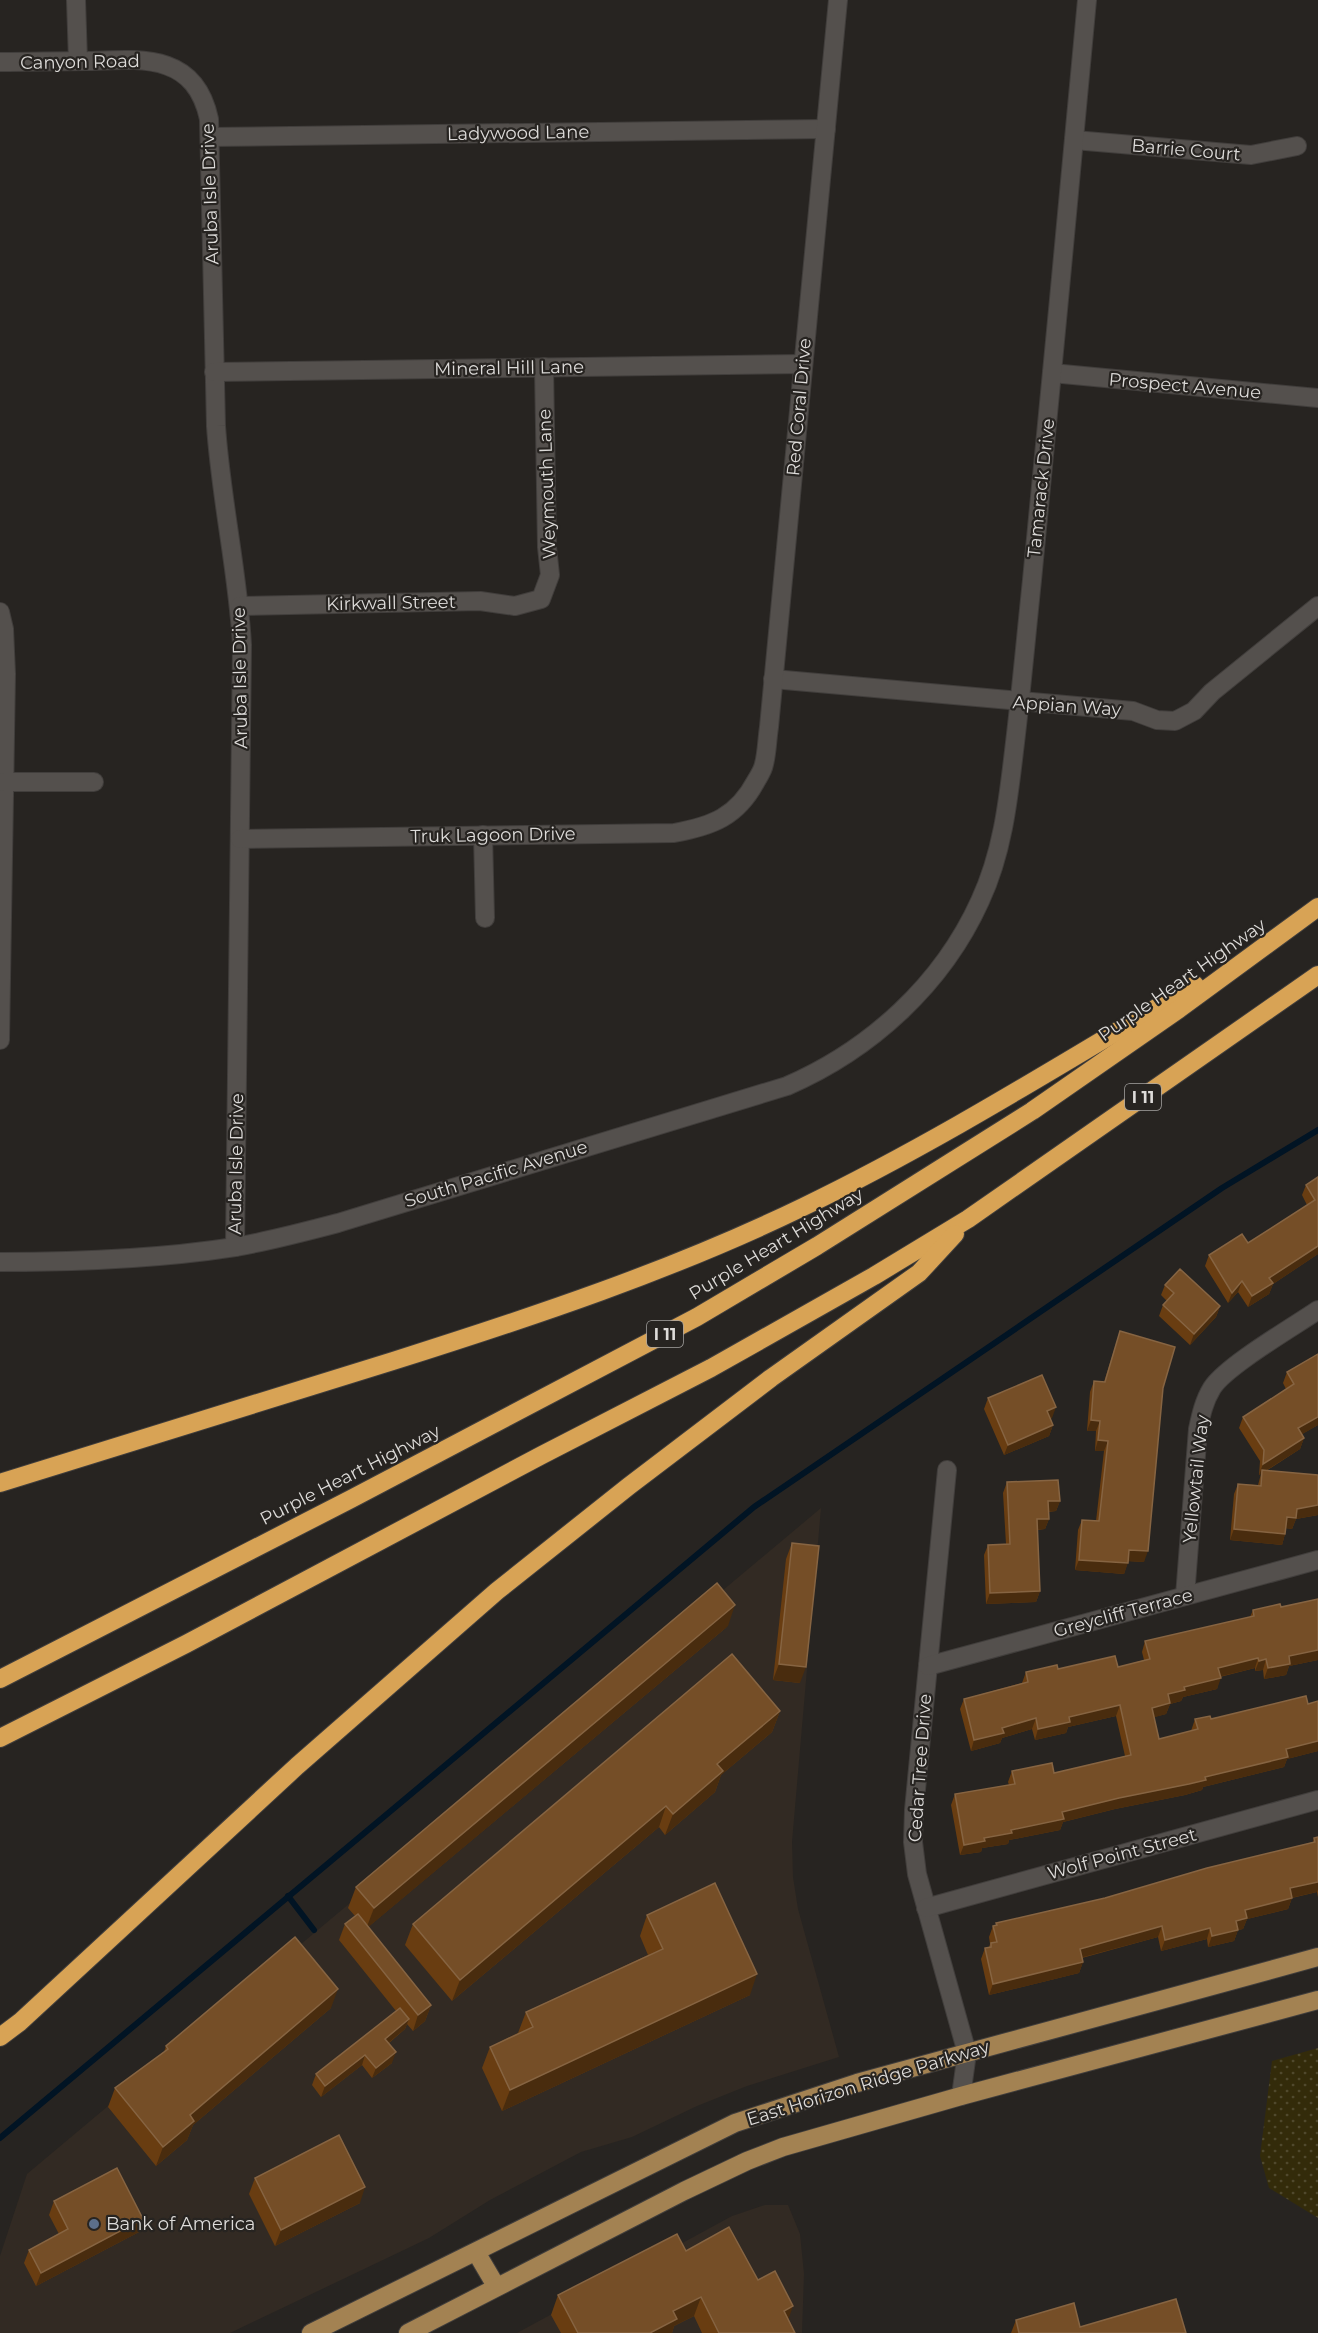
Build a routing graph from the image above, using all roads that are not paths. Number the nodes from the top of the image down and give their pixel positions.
1 (76, 0) edge
2 (838, 0) edge
3 (1087, 0) edge
4 (78, 61) junction
5 (0, 63) edge
6 (191, 81) joint
7 (826, 129) junction
8 (210, 137) junction
9 (1074, 140) junction
10 (1297, 146) dead end
11 (804, 364) junction
12 (544, 367) junction
13 (214, 372) junction
14 (1052, 373) junction
15 (1318, 398) edge
16 (541, 599) joint
17 (240, 606) junction
18 (1318, 606) edge
19 (0, 612) edge
20 (773, 679) junction
21 (1020, 702) junction
22 (4, 782) junction
23 (94, 782) dead end
24 (739, 807) joint
25 (483, 835) junction
26 (240, 839) junction
27 (1318, 908) edge
28 (485, 918) dead end
29 (1293, 927) junction
30 (944, 962) joint
31 (1318, 975) edge
32 (0, 1040) edge
33 (968, 1219) junction
34 (235, 1246) junction
35 (0, 1262) edge
36 (1318, 1310) edge
37 (947, 1470) dead end
38 (0, 1483) edge
39 (1318, 1560) edge
40 (1185, 1596) junction
41 (928, 1666) junction
42 (0, 1679) edge
43 (0, 1738) edge
44 (1318, 1800) edge
45 (926, 1908) junction
46 (1318, 1958) edge
47 (1318, 2000) edge
48 (0, 2037) edge
49 (967, 2053) junction
50 (961, 2096) junction
51 (476, 2252) junction
52 (496, 2286) junction
53 (311, 2333) edge
54 (408, 2333) edge

1 - 4 street
2 - 7 street, Red Coral Drive
3 - 9 street, Tamarack Drive
4 - 5 street, Canyon Road
4 - 6 street, Canyon Road
6 - 8 street, Aruba Isle Drive
7 - 8 street, Ladywood Lane
7 - 11 street, Red Coral Drive
8 - 13 street, Aruba Isle Drive
9 - 10 street, Barrie Court
9 - 14 street, Tamarack Drive
11 - 12 street, Mineral Hill Lane
11 - 20 street, Red Coral Drive
12 - 13 street, Mineral Hill Lane
12 - 16 street, Weymouth Lane
13 - 17 street, Aruba Isle Drive
14 - 15 street, Prospect Avenue
14 - 21 street, Tamarack Drive
16 - 17 street, Kirkwall Street
17 - 26 street, Aruba Isle Drive
18 - 21 street, Appian Way
19 - 22 street
20 - 21 street, Appian Way
20 - 24 street, Red Coral Drive
21 - 30 street, Tamarack Drive
22 - 23 street
22 - 32 street
24 - 25 street, Truk Lagoon Drive
25 - 26 street, Truk Lagoon Drive
25 - 28 street
26 - 34 street, Aruba Isle Drive
27 - 29 highway, Purple Heart Highway / I 11
29 - 38 highway
29 - 42 highway, Purple Heart Highway / I 11
30 - 34 street, South Pacific Avenue
31 - 33 highway, I 11
33 - 43 highway, I 11
33 - 48 highway
34 - 35 street, South Pacific Avenue
36 - 40 street, Yellowtail Way
37 - 41 street, Cedar Tree Drive
39 - 40 street, Greycliff Terrace
40 - 41 street, Greycliff Terrace
41 - 45 street, Cedar Tree Drive
44 - 45 street, Wolf Point Street
45 - 49 street, Cedar Tree Drive
46 - 49 main road, East Horizon Ridge Parkway
47 - 50 main road, East Horizon Ridge Parkway
49 - 50 street, Cedar Tree Drive
49 - 51 main road, East Horizon Ridge Parkway
50 - 52 main road, East Horizon Ridge Parkway
51 - 52 main road
51 - 53 main road, East Horizon Ridge Parkway
52 - 54 main road, East Horizon Ridge Parkway

